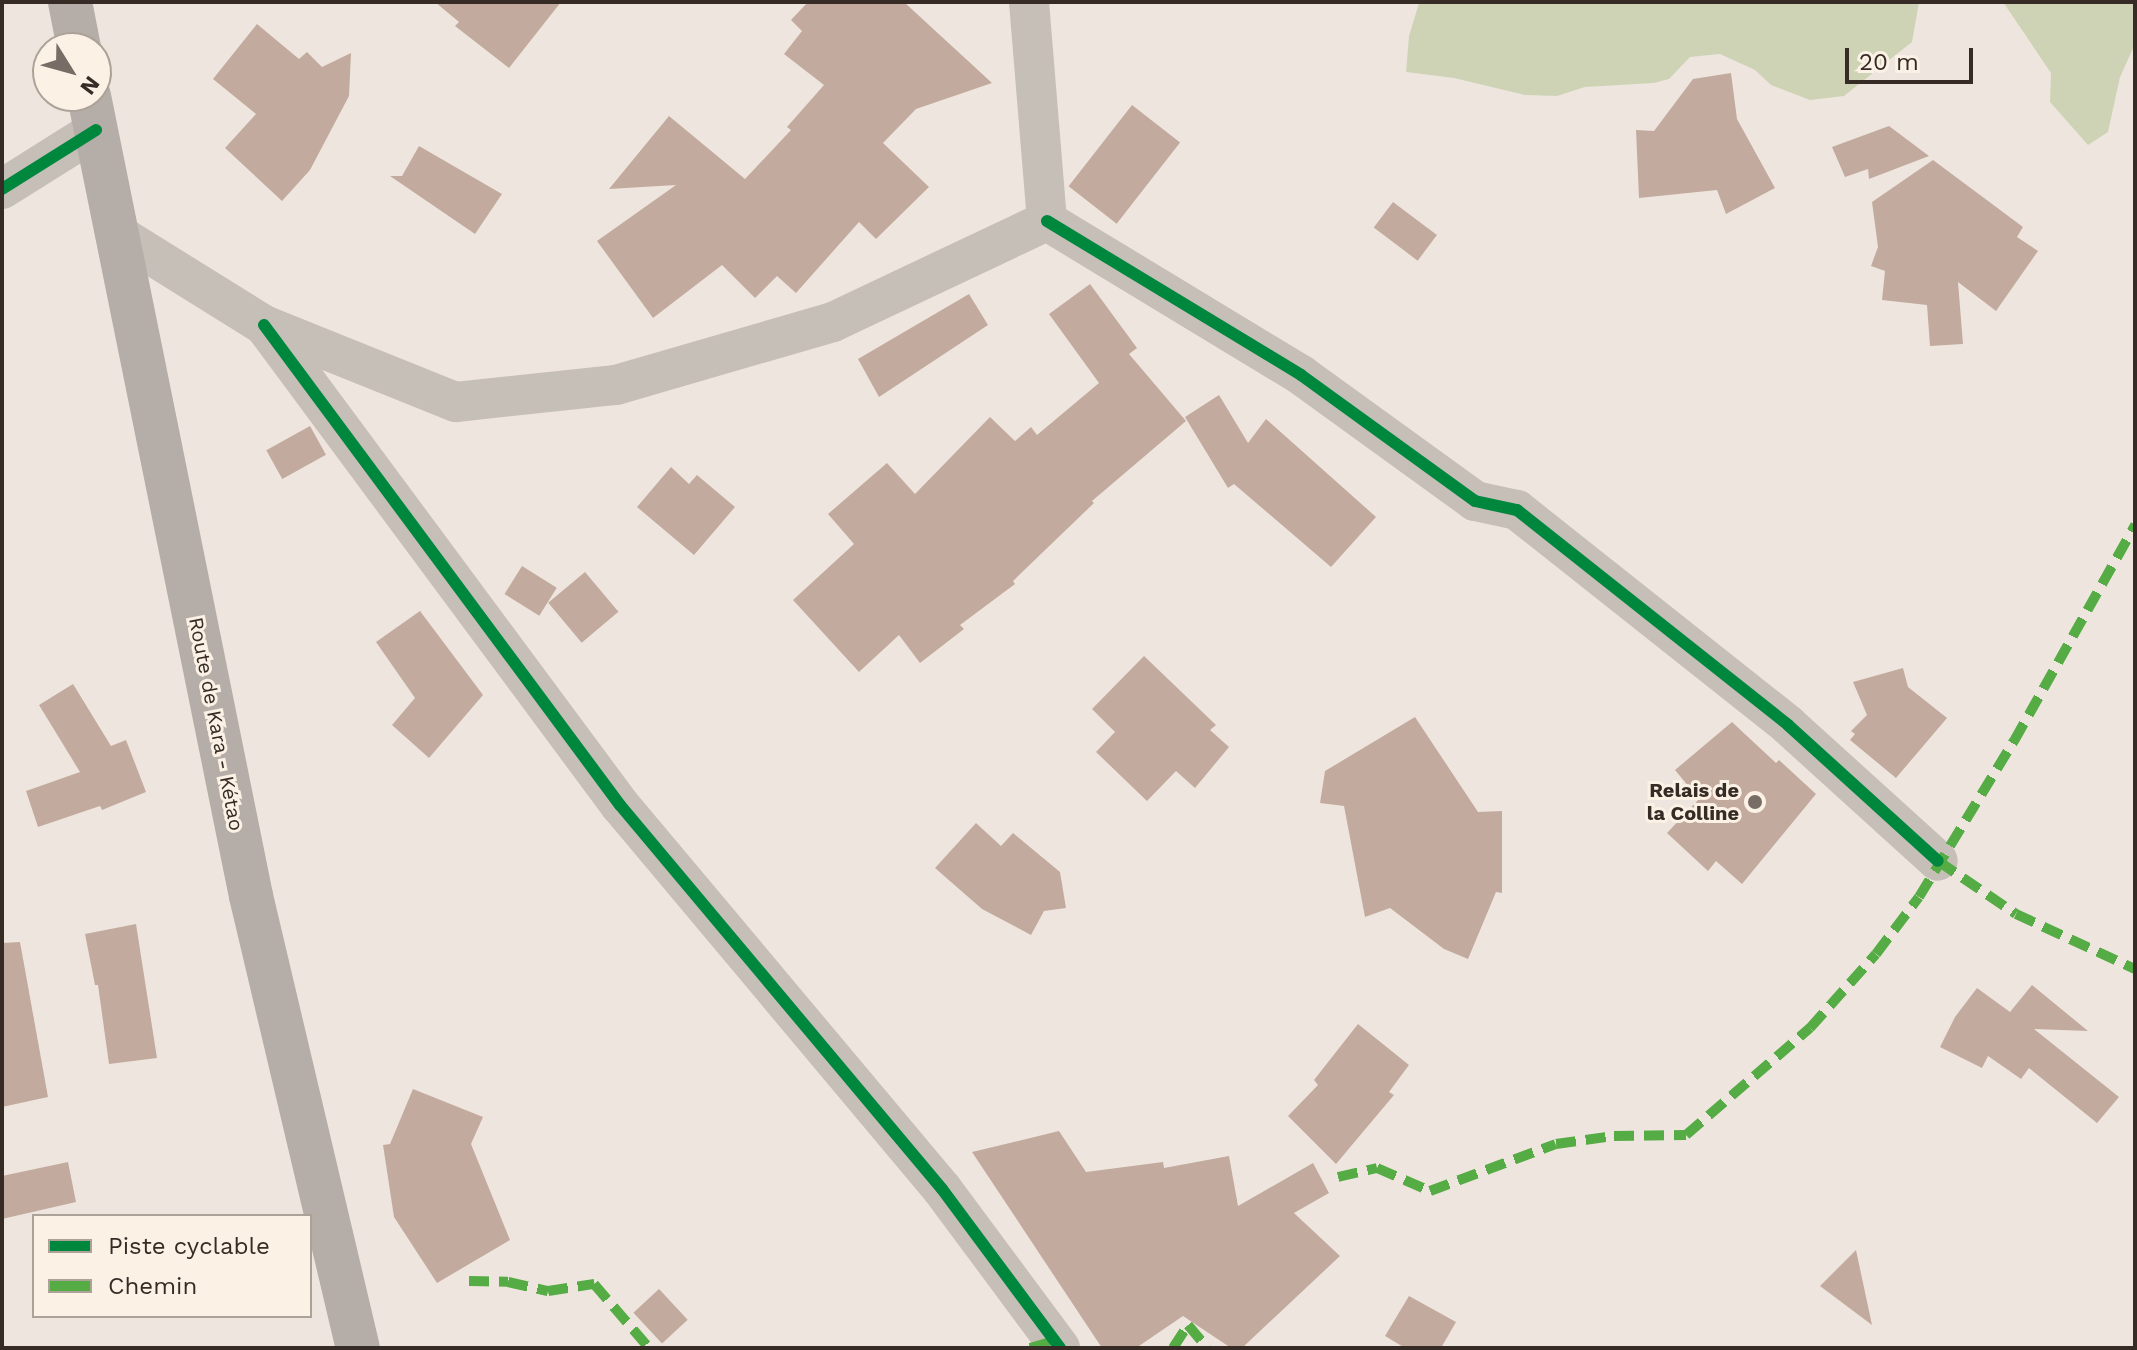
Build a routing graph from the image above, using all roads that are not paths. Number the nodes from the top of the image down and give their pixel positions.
1 (70, 2) edge
2 (1029, 2) edge
3 (76, 32) edge
4 (92, 113) edge
5 (2, 189) edge
6 (1047, 221) junction
7 (116, 233) junction
8 (264, 325) junction
9 (1938, 861) dead end
10 (358, 1348) edge
11 (1060, 1348) edge

1 - 3 main road
2 - 6 street
4 - 5 street
4 - 7 main road, Route de Kara - Kétao
6 - 8 street
6 - 9 street
7 - 8 street
7 - 10 main road, Route de Kara - Kétao
8 - 11 street

